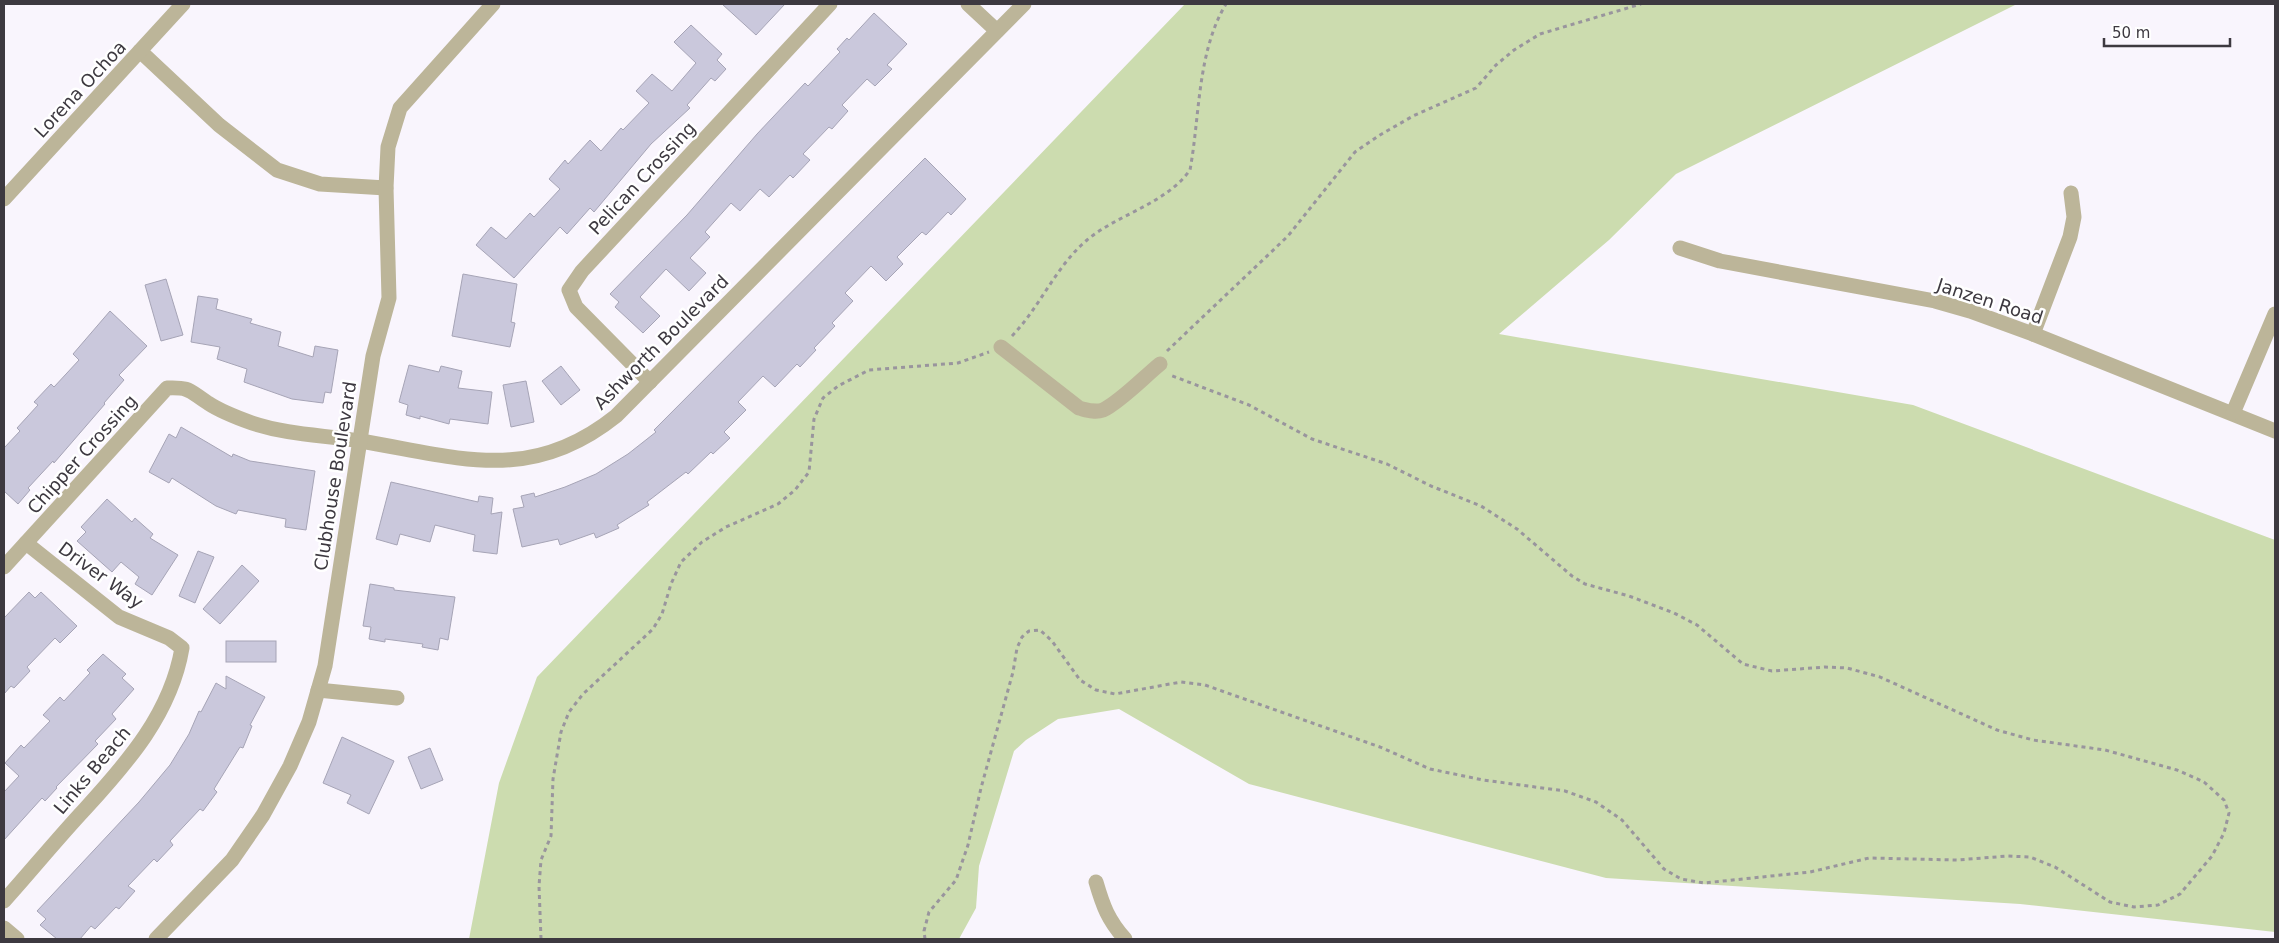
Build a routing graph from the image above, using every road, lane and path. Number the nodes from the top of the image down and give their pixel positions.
1 (184, 4) edge
2 (493, 4) edge
3 (830, 4) edge
4 (968, 4) edge
5 (1024, 4) edge
6 (1226, 4) edge
7 (1641, 4) edge
8 (997, 31) junction
9 (140, 51) junction
10 (386, 188) junction
11 (2071, 193) dead end
12 (4, 199) edge
13 (1680, 248) dead end
14 (2275, 314) edge
15 (2033, 334) junction
16 (1001, 347) junction
17 (1160, 364) junction
18 (650, 382) junction
19 (167, 388) joint
20 (2233, 413) junction
21 (2275, 431) edge
22 (359, 441) junction
23 (26, 543) junction
24 (4, 567) edge
25 (182, 648) joint
26 (318, 690) junction
27 (397, 698) dead end
28 (1096, 882) dead end
29 (4, 901) edge
30 (4, 928) edge
31 (17, 939) edge
32 (156, 939) edge
33 (541, 939) edge
34 (924, 939) edge
35 (1125, 939) edge

1 - 9 street, Lorena Ochoa
2 - 10 street, Clubhouse Boulevard
3 - 18 street, Pelican Crossing
4 - 8 street
5 - 8 street, Ashworth Boulevard
6 - 16 path
7 - 17 path
8 - 18 street, Ashworth Boulevard
9 - 10 street
9 - 12 street, Lorena Ochoa
10 - 22 street, Clubhouse Boulevard
11 - 15 street
13 - 15 street, Janzen Road
14 - 20 street
15 - 20 street, Janzen Road
16 - 17 street
16 - 33 path
17 - 34 path
18 - 22 street, Ashworth Boulevard
19 - 22 street, Ashworth Boulevard
19 - 23 street, Chipper Crossing
20 - 21 street, Janzen Road
22 - 26 street, Clubhouse Boulevard
23 - 24 street, Chipper Crossing
23 - 25 street, Driver Way
25 - 29 street, Links Beach
26 - 27 street
26 - 32 street, Clubhouse Boulevard
28 - 35 street
30 - 31 street

